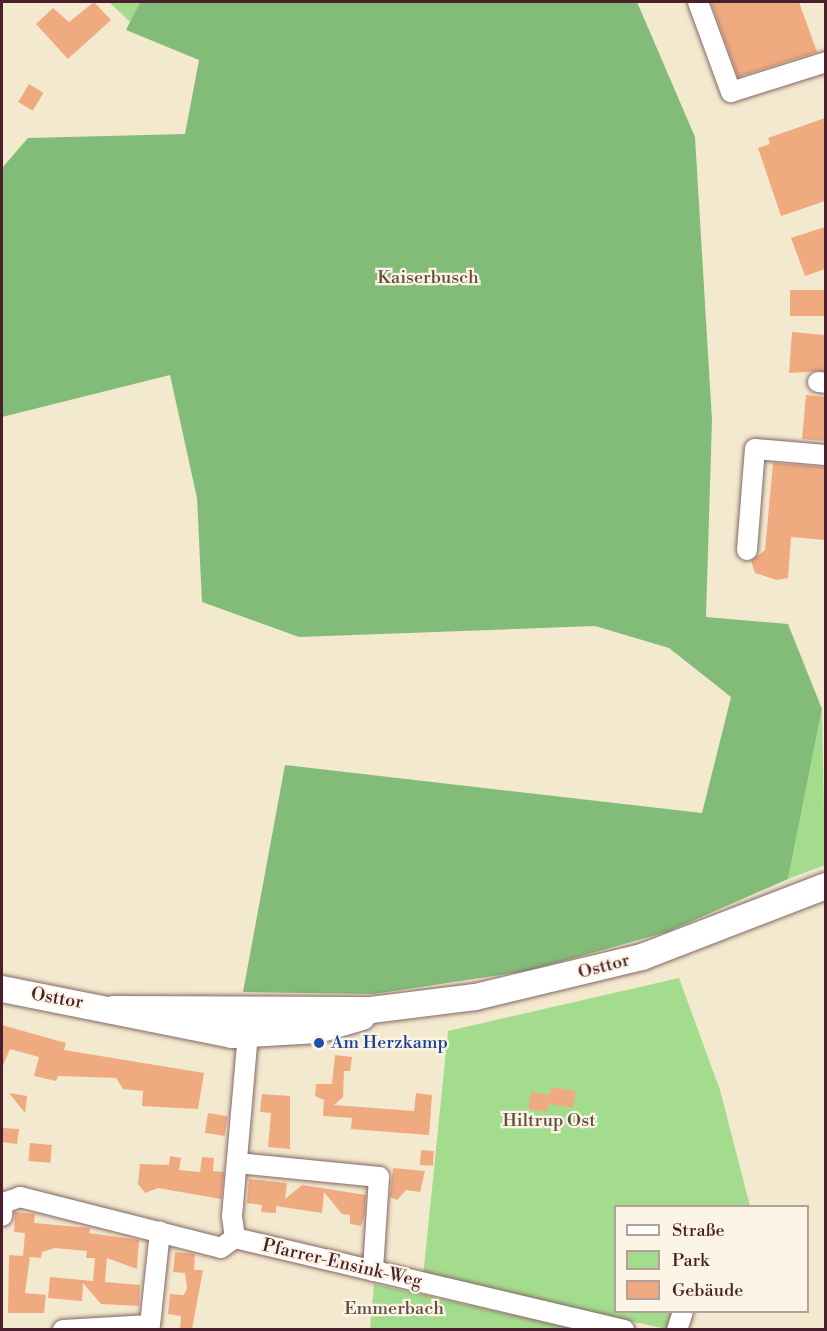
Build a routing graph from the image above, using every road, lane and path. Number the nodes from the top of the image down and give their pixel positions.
1 (698, 2) edge
2 (825, 62) edge
3 (825, 455) edge
4 (747, 550) dead end
5 (825, 886) edge
6 (2, 989) edge
7 (113, 1009) junction
8 (250, 1009) junction
9 (371, 1010) junction
10 (249, 1035) junction
11 (237, 1163) junction
12 (2, 1207) edge
13 (160, 1232) junction
14 (235, 1238) junction
15 (373, 1271) junction
16 (682, 1313) edge
17 (63, 1329) edge
18 (624, 1329) edge
19 (677, 1329) edge

1 - 2 street
3 - 4 street
5 - 9 main road, Osttor
6 - 7 main road, Osttor
7 - 8 main road, Osttor
7 - 10 main road, Osttor
8 - 9 main road, Osttor
8 - 10 street
9 - 10 main road, Osttor
10 - 11 street
11 - 14 street
11 - 15 street
12 - 13 street, Pfarrer-Ensink-Weg
13 - 14 street, Pfarrer-Ensink-Weg
13 - 17 street
14 - 15 street, Pfarrer-Ensink-Weg
15 - 18 street, Pfarrer-Ensink-Weg
16 - 19 street

